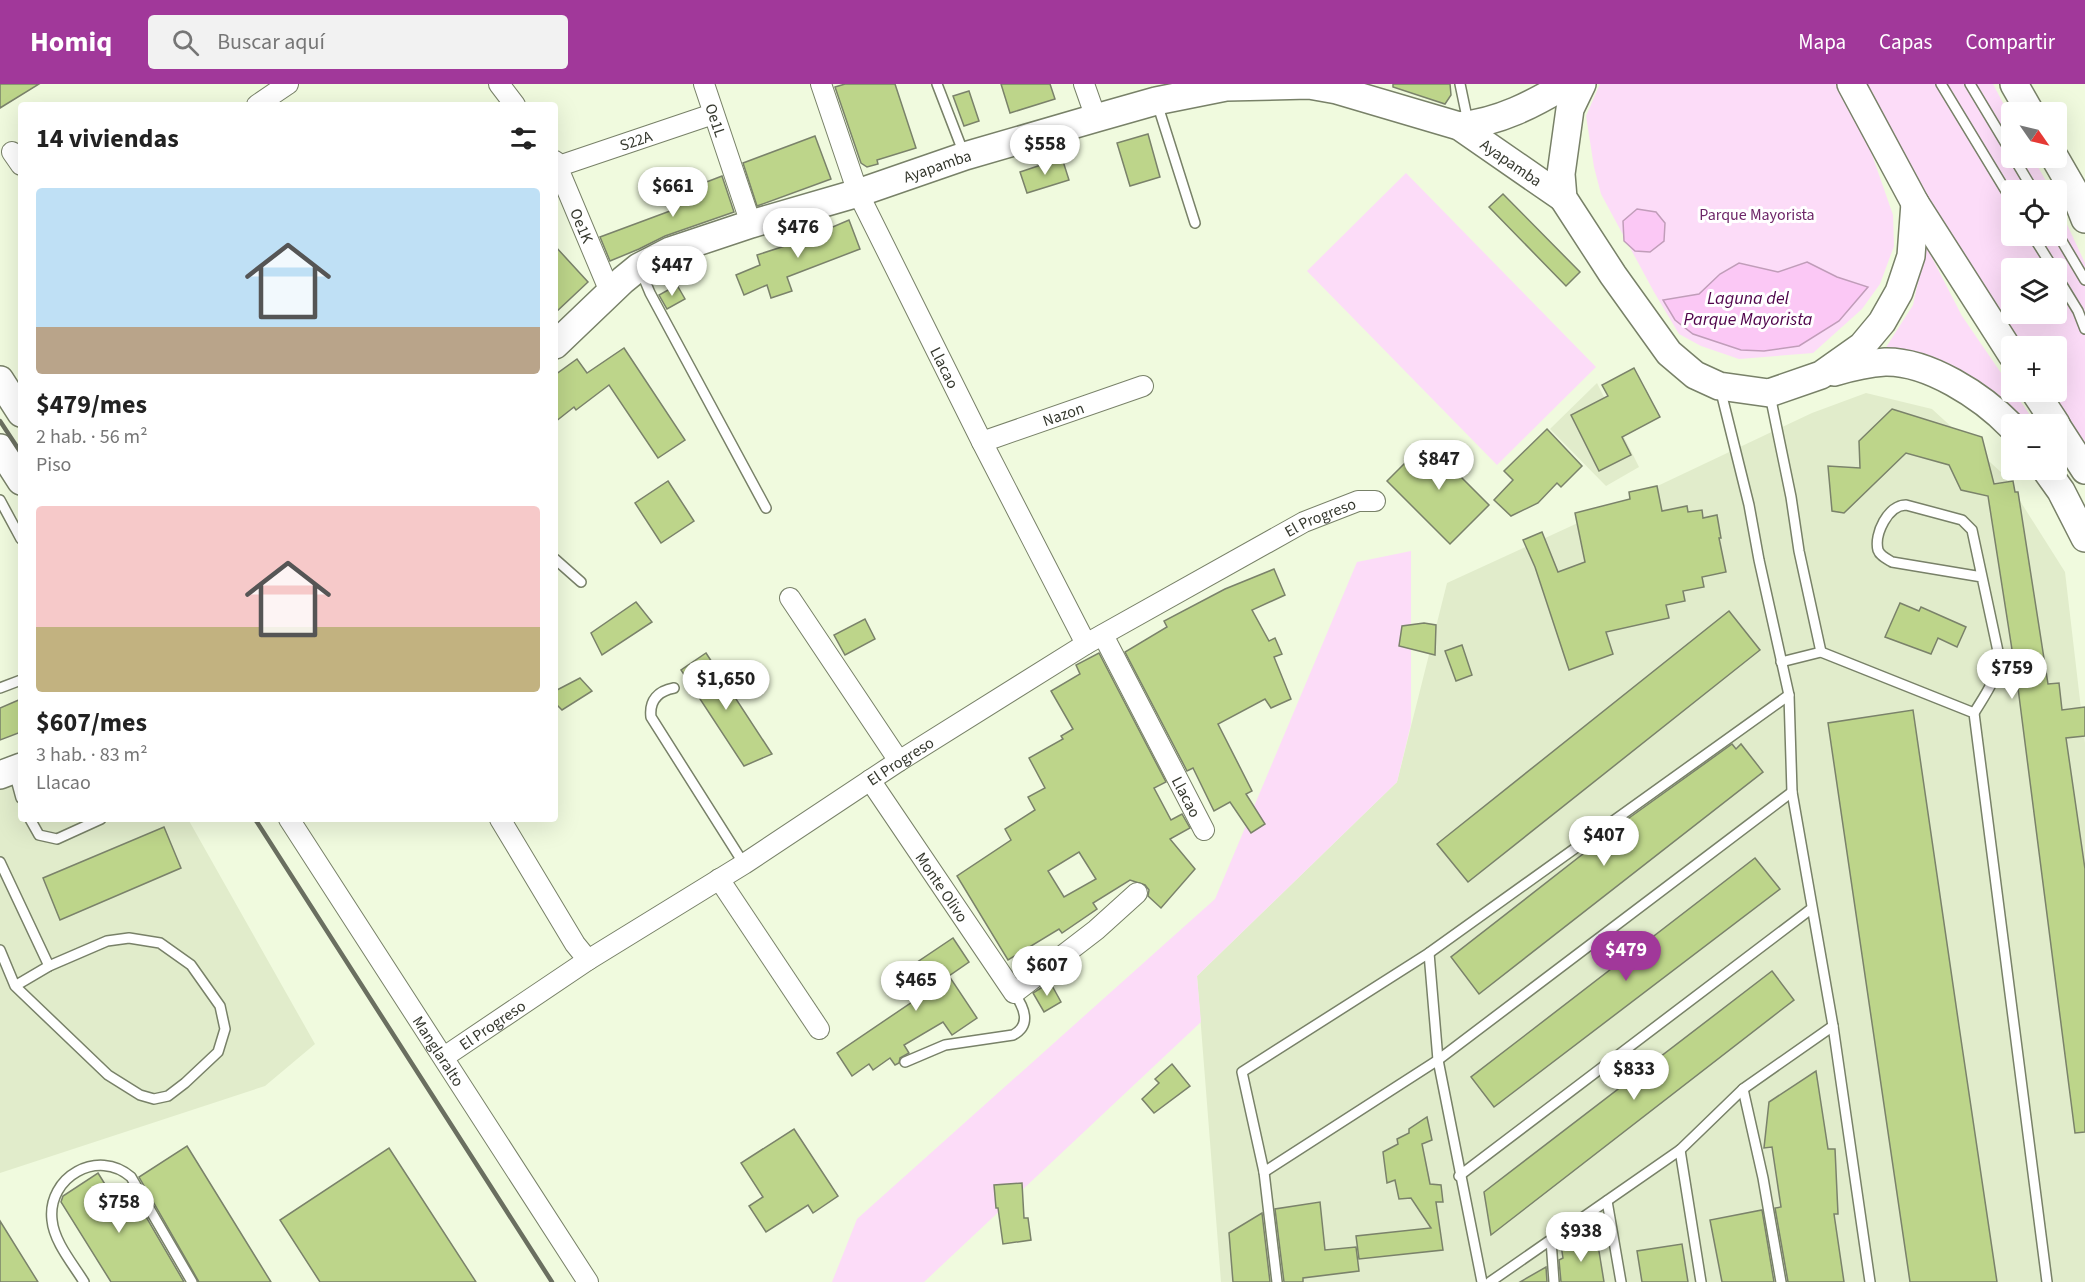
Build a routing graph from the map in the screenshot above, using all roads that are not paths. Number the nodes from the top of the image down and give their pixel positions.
1 (499, 84) edge
2 (704, 84) edge
3 (821, 84) edge
4 (937, 84) edge
5 (1084, 84) edge
6 (1460, 84) edge
7 (1567, 84) edge
8 (1582, 84) edge
9 (1851, 84) edge
10 (1941, 84) edge
11 (1970, 84) edge
12 (2014, 84) edge
13 (1274, 85) edge
14 (1362, 90) edge
15 (281, 94) edge
16 (1156, 101) junction
17 (264, 102) edge
18 (512, 102) edge
19 (2024, 102) edge
20 (713, 114) junction
21 (1096, 118) junction
22 (1464, 125) junction
23 (2001, 137) edge
24 (965, 156) junction
25 (558, 164) edge
26 (558, 166) edge
27 (2062, 168) edge
28 (2001, 183) edge
29 (2079, 190) edge
30 (858, 193) junction
31 (1563, 198) junction
32 (1915, 203) junction
33 (2085, 219) edge
34 (1195, 223) dead end
35 (752, 224) junction
36 (2065, 246) edge
37 (639, 267) junction
38 (2085, 280) edge
39 (610, 292) junction
40 (2067, 293) edge
41 (2085, 330) edge
42 (2001, 338) edge
43 (558, 342) edge
44 (1821, 375) junction
45 (0, 380) edge
46 (1143, 386) dead end
47 (1719, 386) junction
48 (1769, 393) junction
49 (18, 408) edge
50 (2001, 418) edge
51 (982, 442) junction
52 (2067, 442) edge
53 (0, 448) edge
54 (2085, 470) edge
55 (18, 476) edge
56 (2053, 480) edge
57 (0, 500) edge
58 (1375, 501) dead end
59 (766, 508) dead end
60 (18, 533) edge
61 (2085, 538) edge
62 (558, 562) edge
63 (1982, 577) junction
64 (581, 582) dead end
65 (790, 598) dead end
66 (1094, 639) junction
67 (1821, 652) junction
68 (1781, 662) junction
69 (18, 681) edge
70 (0, 688) edge
71 (674, 688) dead end
72 (1789, 695) junction
73 (1974, 713) junction
74 (899, 761) junction
75 (11, 771) edge
76 (870, 780) junction
77 (18, 790) edge
78 (1792, 792) junction
79 (32, 822) edge
80 (94, 822) edge
81 (291, 822) edge
82 (502, 822) edge
83 (1204, 830) dead end
84 (0, 862) edge
85 (744, 864) junction
86 (719, 879) junction
87 (1137, 893) dead end
88 (1812, 909) junction
89 (0, 950) edge
90 (1429, 953) junction
91 (588, 960) junction
92 (49, 966) junction
93 (15, 986) junction
94 (1014, 993) junction
95 (1833, 1026) junction
96 (819, 1029) dead end
97 (444, 1057) junction
98 (1438, 1060) junction
99 (905, 1062) dead end
100 (1743, 1089) junction
101 (1680, 1150) junction
102 (1264, 1172) junction
103 (1459, 1176) junction
104 (1607, 1201) junction
105 (1551, 1240) junction
106 (84, 1282) edge
107 (192, 1282) edge
108 (588, 1282) edge
109 (1277, 1282) edge
110 (1482, 1282) edge
111 (1490, 1282) edge
112 (1554, 1282) edge
113 (1621, 1282) edge
114 (1701, 1282) edge
115 (1781, 1282) edge
116 (1870, 1282) edge
117 (2048, 1282) edge

1 - 18 street
2 - 20 street, Oe1L
3 - 30 street, Llacao
4 - 24 lane
5 - 21 street
6 - 22 lane
7 - 22 main road, Ayapamba
8 - 31 main road
9 - 32 main road
10 - 28 lane
11 - 23 lane
12 - 19 main road
13 - 14 main road, Ayapamba
13 - 16 main road, Ayapamba
14 - 22 main road, Ayapamba
15 - 17 street
16 - 21 main road, Ayapamba
16 - 34 lane
20 - 25 street, S22A
20 - 35 street, Oe1L
21 - 24 main road, Ayapamba
22 - 31 main road, Ayapamba
24 - 30 main road, Ayapamba
26 - 39 street, Oe1K
27 - 29 main road
29 - 33 main road
30 - 35 main road, Ayapamba
30 - 51 street, Llacao
31 - 47 main road
32 - 42 main road
32 - 44 main road
35 - 37 main road, Ayapamba
36 - 38 lane
37 - 39 main road, Ayapamba
37 - 59 lane
39 - 43 main road, Ayapamba
40 - 41 lane
44 - 48 main road
44 - 50 main road
45 - 49 main road
46 - 51 street, Nazon
47 - 48 main road
47 - 68 lane
48 - 67 lane
51 - 66 street, Llacao
52 - 54 main road
53 - 55 main road
56 - 61 main road
57 - 60 lane
58 - 66 street, El Progreso
62 - 64 lane
63 - 63 lane
63 - 73 lane
65 - 74 street
66 - 74 street, El Progreso
66 - 83 street, Llacao
67 - 68 lane
67 - 73 lane
68 - 72 lane
69 - 70 lane
71 - 85 lane
72 - 78 lane
72 - 90 lane
73 - 117 lane
74 - 76 street, El Progreso
75 - 77 lane
76 - 85 street, El Progreso
76 - 94 street, Monte Olivo
78 - 88 lane
78 - 98 lane
79 - 80 lane
81 - 97 street, Manglaralto
82 - 91 street
84 - 92 lane
85 - 86 street, El Progreso
86 - 91 street, El Progreso
86 - 96 street
87 - 94 street
88 - 95 lane
88 - 103 lane
89 - 93 lane
90 - 98 lane
90 - 102 lane
91 - 97 street, El Progreso
92 - 93 lane
92 - 93 lane
94 - 99 lane
95 - 100 lane
95 - 116 lane
97 - 108 street, Manglaralto
98 - 102 lane
98 - 103 lane
100 - 101 lane
100 - 115 lane
101 - 104 lane
101 - 114 lane
102 - 109 lane
103 - 110 lane
104 - 105 lane
104 - 113 lane
105 - 111 lane
105 - 112 lane
106 - 107 lane

